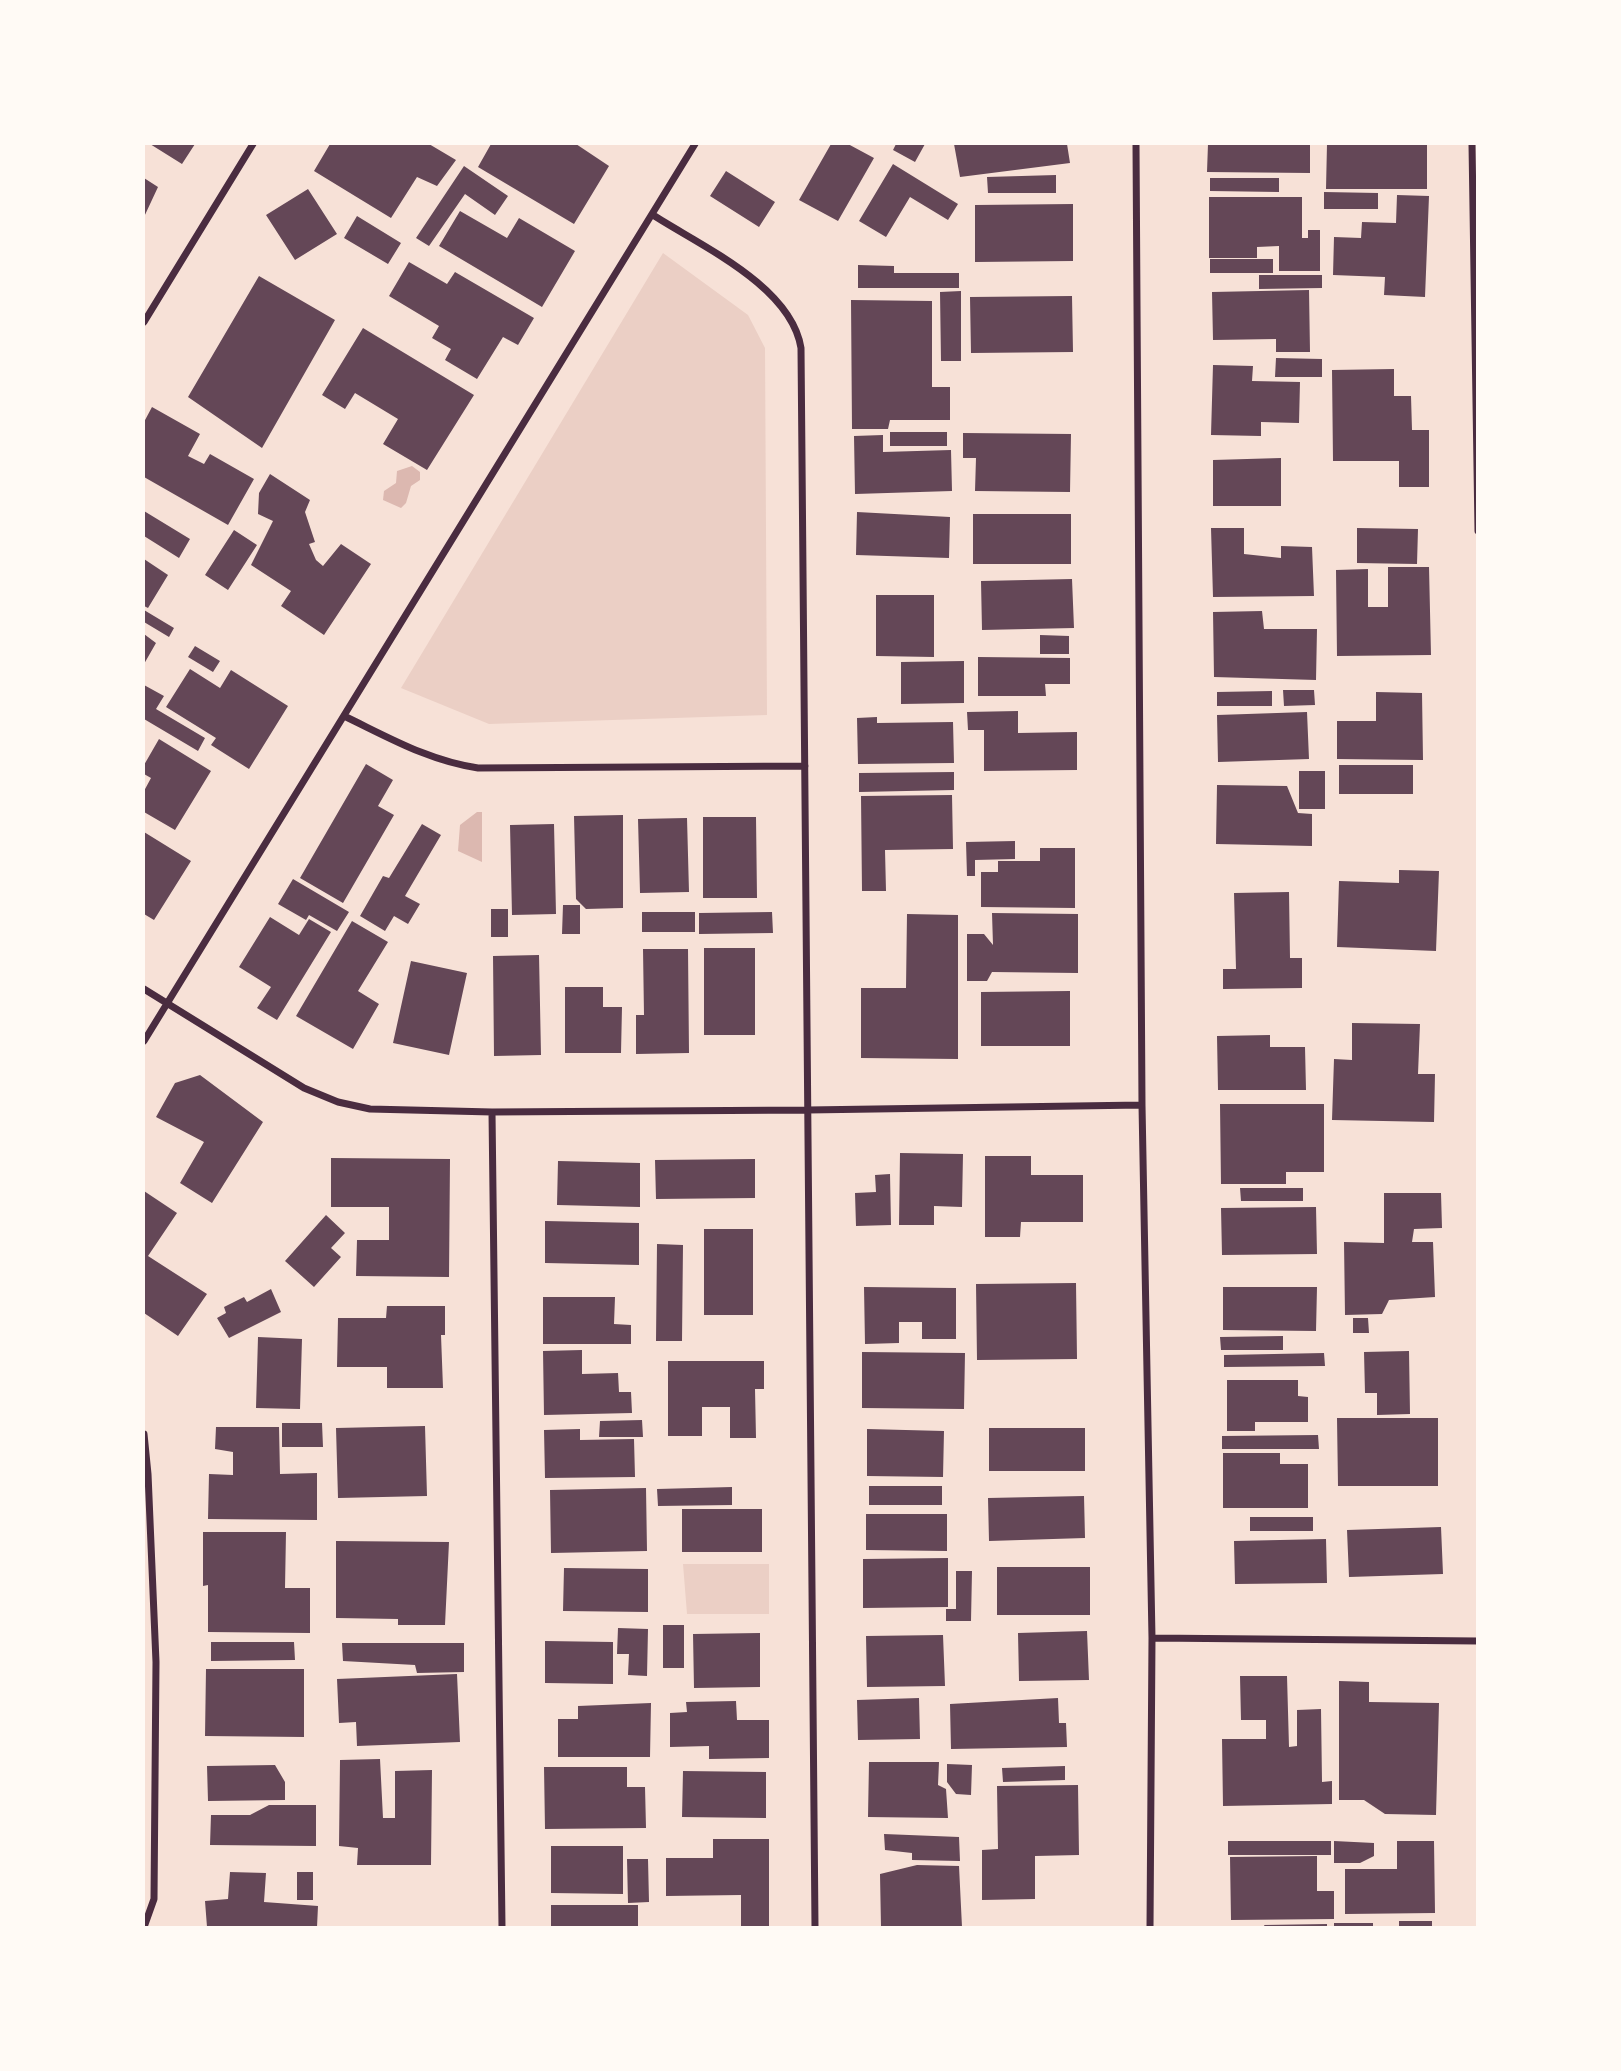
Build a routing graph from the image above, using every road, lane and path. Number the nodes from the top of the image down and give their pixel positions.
1 (253, 144) edge
2 (695, 144) edge
3 (1136, 144) edge
4 (1472, 144) edge
5 (653, 215) junction
6 (144, 322) edge
7 (1476, 382) edge
8 (1478, 531) edge
9 (344, 716) junction
10 (804, 766) junction
11 (144, 989) edge
12 (167, 1003) junction
13 (144, 1041) edge
14 (1142, 1105) junction
15 (808, 1110) junction
16 (492, 1112) junction
17 (144, 1434) edge
18 (1152, 1638) junction
19 (1478, 1641) edge
20 (144, 1927) edge
21 (502, 1927) edge
22 (815, 1927) edge
23 (1150, 1927) edge

1 - 6 street
2 - 5 street
3 - 14 street
4 - 7 street
5 - 9 street
5 - 10 street
7 - 8 street
9 - 10 street
9 - 12 street
10 - 15 street
11 - 12 street
12 - 13 street
12 - 16 street
14 - 15 street
14 - 18 street
15 - 16 street
15 - 22 street
16 - 21 street
17 - 20 street
18 - 19 street
18 - 23 street

